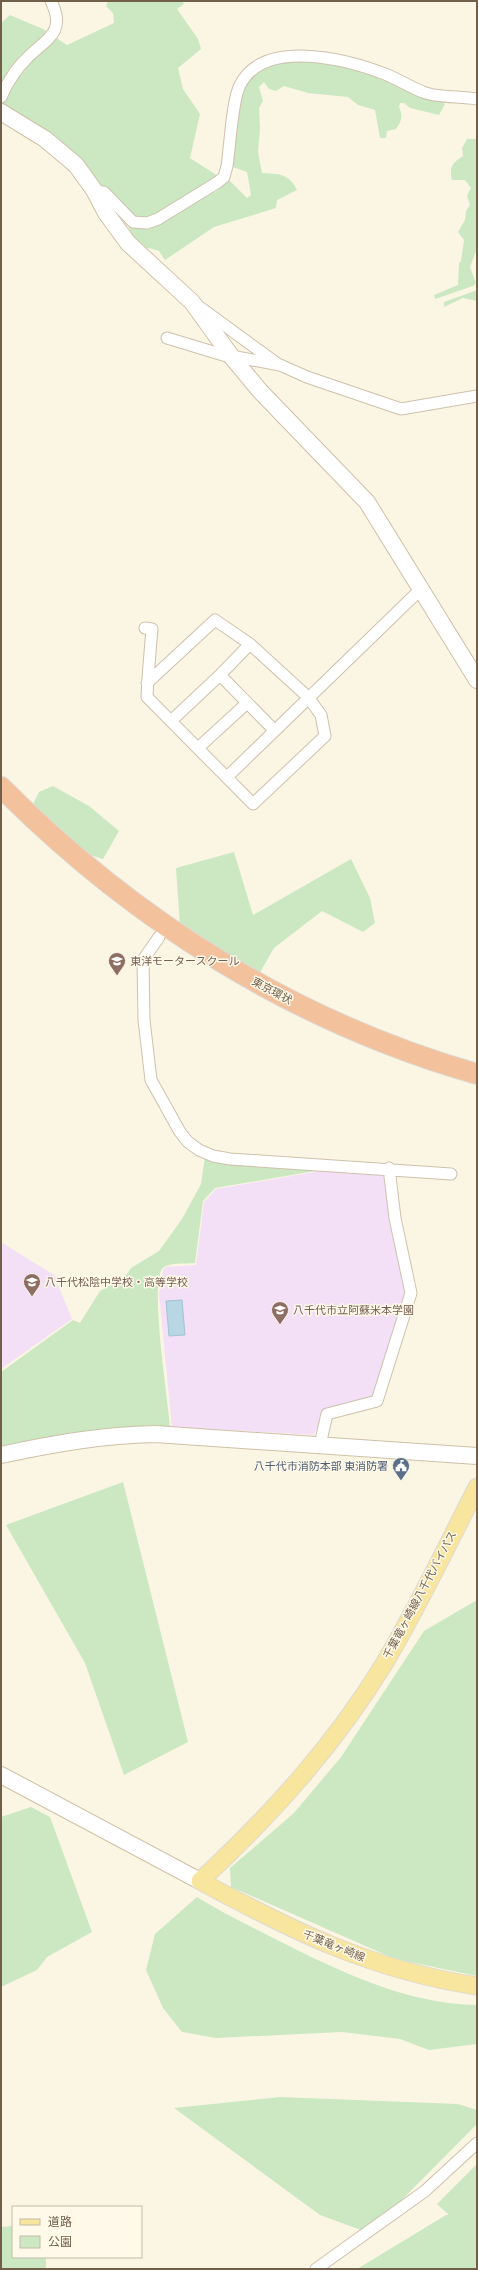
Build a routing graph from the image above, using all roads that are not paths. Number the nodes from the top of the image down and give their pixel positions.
1 (51, 1) edge
2 (1, 97) edge
3 (477, 99) edge
4 (1, 112) edge
5 (95, 192) junction
6 (192, 302) junction
7 (167, 338) dead end
8 (232, 357) junction
9 (281, 366) junction
10 (477, 396) edge
11 (422, 588) junction
12 (145, 628) dead end
13 (250, 644) junction
14 (220, 675) junction
15 (477, 680) edge
16 (148, 683) junction
17 (308, 697) junction
18 (248, 703) junction
19 (171, 722) junction
20 (274, 730) junction
21 (198, 748) junction
22 (227, 777) junction
23 (1, 787) edge
24 (1, 804) edge
25 (159, 937) junction
26 (477, 1074) edge
27 (477, 1087) edge
28 (389, 1168) junction
29 (450, 1174) dead end
30 (320, 1445) junction
31 (1, 1455) edge
32 (477, 1456) edge
33 (477, 1487) edge
34 (1, 1774) edge
35 (200, 1881) junction
36 (477, 1986) edge
37 (477, 2143) edge
38 (316, 2269) edge

1 - 2 street
3 - 5 street
4 - 5 street
5 - 6 street
6 - 8 street
6 - 9 street
7 - 8 street
8 - 9 street
8 - 11 street
9 - 10 street
11 - 15 street
11 - 17 street
12 - 16 street
13 - 14 street
13 - 16 street
13 - 17 street
14 - 18 street
14 - 19 street
16 - 19 street
17 - 20 street
17 - 22 street
18 - 20 street
18 - 21 street
19 - 21 street
20 - 22 street
21 - 22 street
23 - 26 highway, 東京環状
24 - 25 highway, 東京環状
25 - 27 highway, 東京環状
25 - 28 street
28 - 29 street
28 - 30 street
30 - 31 street
30 - 32 street
33 - 35 main road, 千葉竜ヶ崎線八千代バイパス
34 - 35 street
35 - 36 main road, 千葉竜ヶ崎線
37 - 38 street

